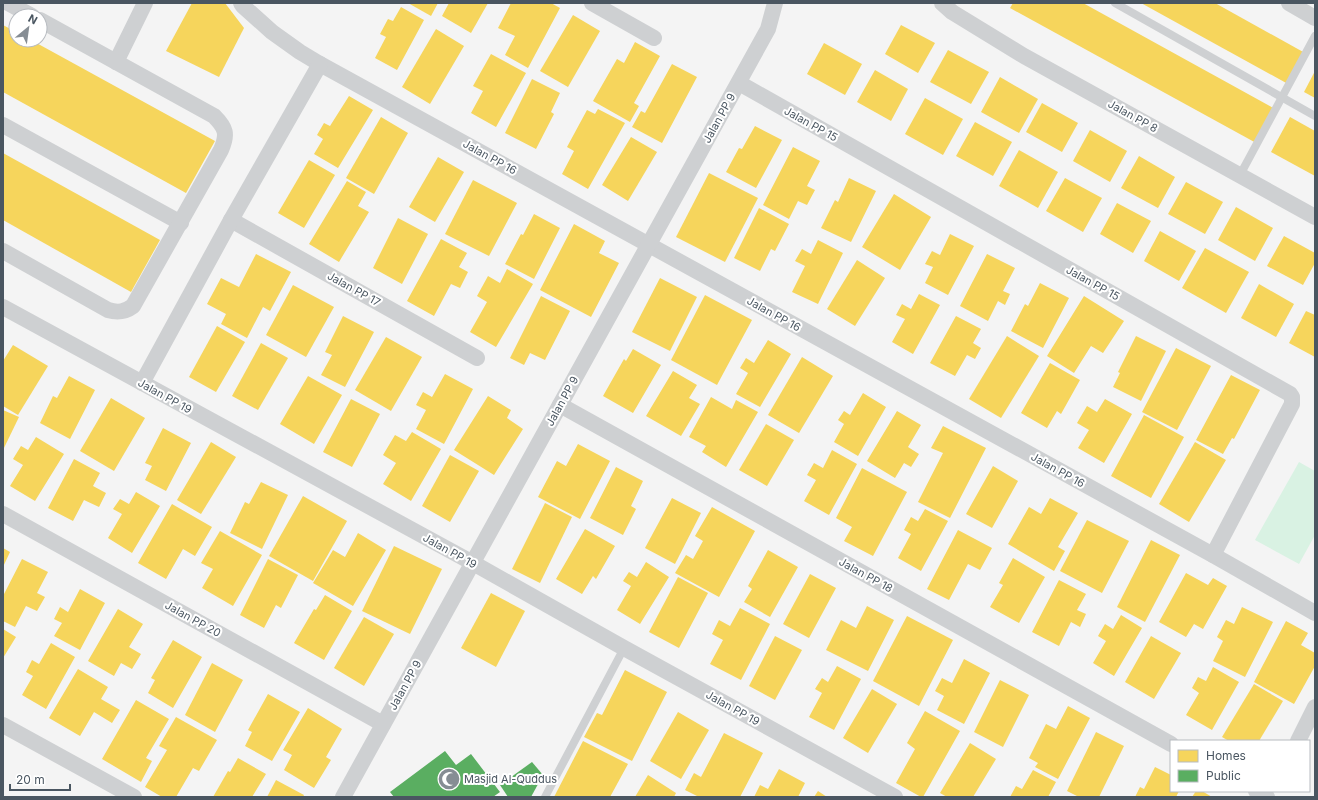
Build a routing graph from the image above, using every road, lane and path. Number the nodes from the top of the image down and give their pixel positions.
1 (145, 3) edge
2 (241, 3) edge
3 (592, 3) edge
4 (776, 3) edge
5 (1115, 3) edge
6 (1289, 3) edge
7 (951, 6) edge
8 (1315, 18) edge
9 (48, 24) edge
10 (1315, 36) edge
11 (654, 38) dead end
12 (116, 62) junction
13 (320, 64) junction
14 (739, 83) junction
15 (1282, 97) junction
16 (1315, 116) edge
17 (3, 125) edge
18 (1240, 176) junction
19 (1315, 217) edge
20 (231, 220) junction
21 (181, 223) junction
22 (649, 245) junction
23 (3, 251) edge
24 (3, 307) edge
25 (477, 358) dead end
26 (142, 383) junction
27 (560, 405) junction
28 (3, 514) edge
29 (1213, 554) junction
30 (473, 563) junction
31 (1315, 613) edge
32 (624, 648) junction
33 (1315, 707) edge
34 (383, 724) junction
35 (3, 725) edge
36 (1298, 740) edge
37 (1170, 743) edge
38 (1258, 792) edge
39 (134, 797) edge
40 (343, 797) edge
41 (545, 797) edge
42 (895, 797) edge
43 (1268, 797) edge

1 - 12 street
2 - 13 street, Jalan PP 16
3 - 11 street
4 - 14 street, Jalan PP 9
5 - 15 lane
6 - 8 street
7 - 18 street, Jalan PP 8
9 - 12 street
10 - 15 lane
12 - 21 street
13 - 20 street
13 - 22 street, Jalan PP 16
14 - 22 street, Jalan PP 9
14 - 29 street, Jalan PP 15
15 - 16 lane
15 - 18 lane
17 - 21 street
18 - 19 street, Jalan PP 8
20 - 25 street, Jalan PP 17
20 - 26 street
21 - 23 street
22 - 27 street, Jalan PP 9
22 - 29 street, Jalan PP 16
24 - 26 street, Jalan PP 19
26 - 30 street, Jalan PP 19
27 - 30 street, Jalan PP 9
27 - 37 street, Jalan PP 18
28 - 34 street, Jalan PP 20
29 - 31 street, Jalan PP 16
30 - 32 street, Jalan PP 19
30 - 34 street, Jalan PP 9
32 - 41 lane
32 - 42 street, Jalan PP 19
33 - 36 street
34 - 40 street, Jalan PP 9
35 - 39 street
38 - 43 street

